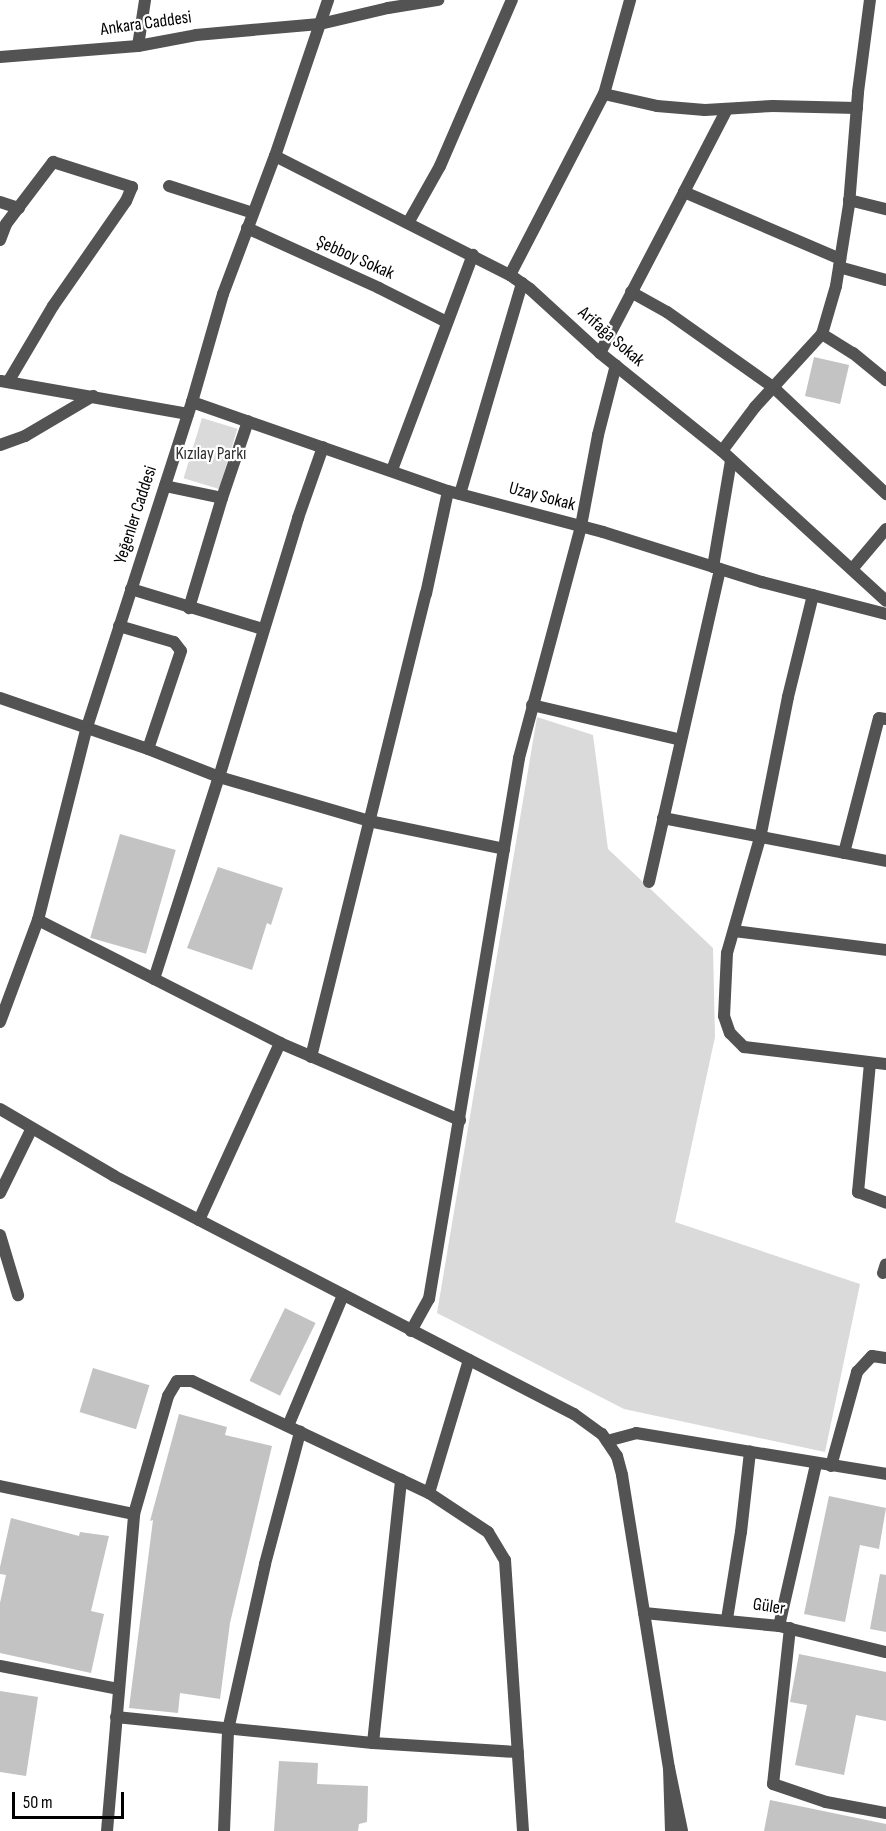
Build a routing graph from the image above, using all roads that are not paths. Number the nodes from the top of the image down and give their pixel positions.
1 (145, 0) edge
2 (328, 0) edge
3 (438, 0) edge
4 (512, 0) edge
5 (630, 0) edge
6 (870, 0) edge
7 (320, 24) junction
8 (138, 46) junction
9 (0, 57) edge
10 (604, 94) junction
11 (857, 108) junction
12 (727, 109) junction
13 (275, 156) junction
14 (169, 186) dead end
15 (684, 192) junction
16 (849, 200) junction
17 (0, 202) edge
18 (19, 208) junction
19 (886, 209) edge
20 (253, 213) junction
21 (408, 224) junction
22 (247, 228) junction
23 (0, 240) edge
24 (473, 255) junction
25 (839, 263) junction
26 (510, 274) junction
27 (886, 280) edge
28 (522, 283) junction
29 (631, 292) junction
30 (447, 322) junction
31 (822, 334) junction
32 (600, 353) junction
33 (616, 365) junction
34 (886, 380) edge
35 (4, 381) edge
36 (773, 387) junction
37 (93, 396) junction
38 (192, 402) junction
39 (188, 414) junction
40 (248, 421) junction
41 (0, 445) edge
42 (323, 447) junction
43 (722, 451) junction
44 (731, 461) junction
45 (392, 470) junction
46 (165, 486) junction
47 (454, 492) junction
48 (886, 494) edge
49 (222, 498) junction
50 (581, 526) junction
51 (886, 529) edge
52 (717, 568) junction
53 (853, 568) junction
54 (130, 589) junction
55 (813, 595) junction
56 (886, 601) edge
57 (189, 608) junction
58 (886, 614) edge
59 (119, 626) junction
60 (263, 629) junction
61 (0, 698) edge
62 (532, 705) junction
63 (886, 719) edge
64 (87, 727) junction
65 (681, 740) junction
66 (148, 749) junction
67 (219, 777) junction
68 (663, 818) junction
69 (369, 821) junction
70 (760, 838) junction
71 (504, 849) junction
72 (844, 853) junction
73 (886, 861) edge
74 (649, 882) dead end
75 (38, 920) junction
76 (734, 931) junction
77 (886, 950) edge
78 (154, 979) junction
79 (0, 1022) edge
80 (280, 1043) junction
81 (311, 1057) junction
82 (870, 1063) junction
83 (886, 1064) edge
84 (0, 1109) edge
85 (460, 1120) junction
86 (32, 1128) junction
87 (0, 1193) edge
88 (886, 1203) edge
89 (199, 1220) junction
90 (0, 1235) edge
91 (18, 1295) dead end
92 (343, 1295) junction
93 (411, 1331) junction
94 (886, 1358) edge
95 (468, 1360) junction
96 (288, 1426) junction
97 (300, 1432) junction
98 (607, 1442) junction
99 (750, 1452) junction
100 (816, 1464) junction
101 (831, 1466) junction
102 (886, 1474) edge
103 (400, 1479) junction
104 (0, 1486) edge
105 (429, 1493) junction
106 (134, 1514) junction
107 (644, 1613) junction
108 (727, 1619) junction
109 (785, 1627) junction
110 (886, 1652) edge
111 (0, 1666) edge
112 (118, 1689) junction
113 (116, 1717) junction
114 (228, 1730) junction
115 (373, 1743) junction
116 (518, 1752) junction
117 (669, 1768) junction
118 (886, 1813) edge
119 (107, 1831) edge
120 (224, 1831) edge
121 (523, 1831) edge
122 (671, 1831) edge
123 (682, 1831) edge

1 - 8 street
2 - 7 street, Yeğenler Caddesi
3 - 7 street, Ankara Caddesi
4 - 21 street
5 - 10 street
6 - 11 street
7 - 8 street, Ankara Caddesi
7 - 13 street, Yeğenler Caddesi
8 - 9 street, Ankara Caddesi
10 - 12 street
10 - 26 street
11 - 12 street
11 - 16 street
12 - 15 street
13 - 20 street, Yeğenler Caddesi
13 - 21 street, Arifağa Sokak
14 - 20 street
15 - 25 street
15 - 29 street
16 - 19 street
16 - 25 street
17 - 18 street
18 - 23 street
18 - 35 street
20 - 22 street, Yeğenler Caddesi
21 - 24 street, Arifağa Sokak
22 - 30 street, Şebboy Sokak
22 - 38 street, Yeğenler Caddesi
24 - 26 street, Arifağa Sokak
24 - 30 street
25 - 27 street
25 - 31 street
26 - 28 street, Arifağa Sokak
28 - 32 street, Arifağa Sokak
28 - 47 street
29 - 32 street
29 - 36 street
30 - 45 street
31 - 34 street
31 - 36 street
32 - 33 street, Arifağa Sokak
33 - 43 street, Arifağa Sokak
33 - 50 street
35 - 37 street
36 - 43 street
36 - 48 street
37 - 39 street
37 - 41 street
38 - 39 street, Yeğenler Caddesi
38 - 40 street, Uzay Sokak
39 - 46 street, Yeğenler Caddesi
40 - 42 street, Uzay Sokak
40 - 49 street
42 - 45 street, Uzay Sokak
42 - 60 street
43 - 44 street, Arifağa Sokak
44 - 52 street
44 - 53 street, Arifağa Sokak
45 - 47 street, Uzay Sokak
46 - 49 street
46 - 54 street, Yeğenler Caddesi
47 - 50 street, Uzay Sokak
47 - 69 street
49 - 57 street
50 - 52 street, Uzay Sokak
50 - 62 street
51 - 53 street
52 - 55 street, Uzay Sokak
52 - 65 street
53 - 56 street, Arifağa Sokak
54 - 57 street
54 - 59 street, Yeğenler Caddesi
55 - 58 street, Uzay Sokak
55 - 70 street
57 - 60 street
59 - 64 street, Yeğenler Caddesi
59 - 66 street
60 - 67 street
61 - 64 street
62 - 65 street
62 - 71 street
63 - 72 street
64 - 66 street
64 - 75 street, Yeğenler Caddesi
65 - 68 street
66 - 67 street
67 - 69 street
67 - 78 street
68 - 70 street
68 - 74 street
69 - 71 street
69 - 81 street
70 - 72 street
70 - 76 street
71 - 85 street
72 - 73 street
75 - 78 street
75 - 79 street, Yeğenler Caddesi
76 - 77 street
76 - 82 street
78 - 80 street
80 - 81 street
80 - 89 street
81 - 85 street
82 - 83 street
82 - 88 street
84 - 86 street
85 - 93 street
86 - 87 street
86 - 89 street
89 - 92 street
90 - 91 street
92 - 93 street
92 - 96 street
93 - 95 street
94 - 101 street
95 - 98 street
95 - 105 street
96 - 97 street
96 - 106 street
97 - 103 street
97 - 114 street
98 - 99 street
98 - 107 street
99 - 100 street
99 - 108 street
100 - 101 street
100 - 109 street
101 - 102 street
103 - 105 street
103 - 115 street
104 - 106 street
105 - 116 street
106 - 112 street
107 - 108 street, Güler
107 - 117 street
108 - 109 street, Güler
109 - 110 street, Güler
109 - 118 street
111 - 112 street
112 - 113 street
113 - 114 street
113 - 119 street
114 - 115 street
114 - 120 street
115 - 116 street
116 - 121 street
117 - 122 street
117 - 123 street

